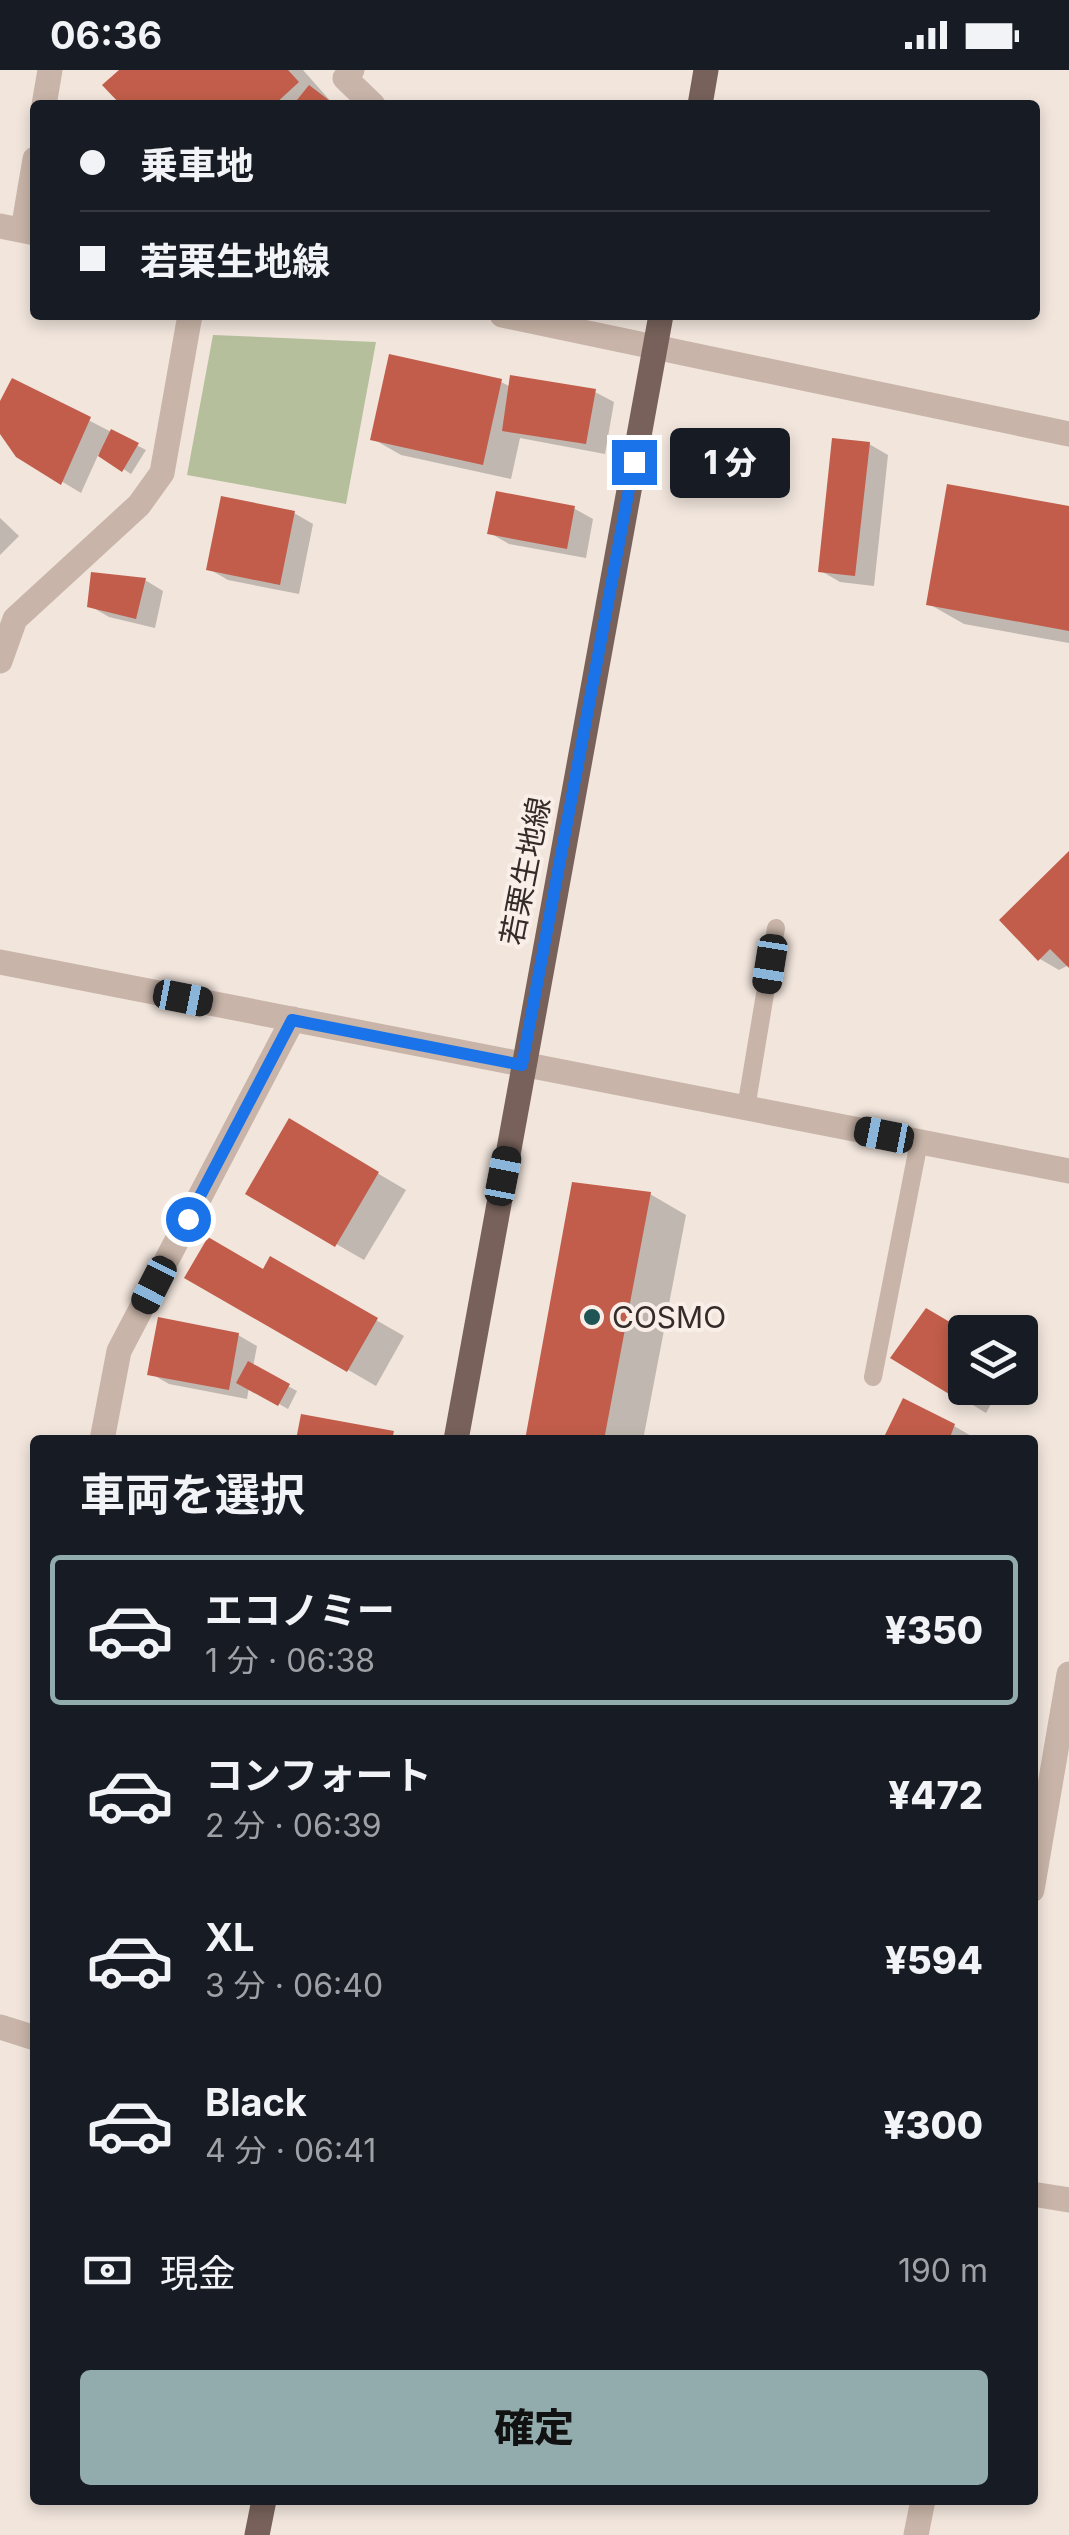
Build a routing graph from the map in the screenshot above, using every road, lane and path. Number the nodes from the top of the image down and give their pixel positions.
1 (50, 70) edge
2 (352, 70) edge
3 (706, 70) edge
4 (45, 100) edge
5 (368, 100) edge
6 (701, 100) edge
7 (30, 182) edge
8 (19, 230) edge
9 (189, 320) edge
10 (524, 320) edge
11 (661, 320) edge
12 (655, 349) junction
13 (1069, 434) edge
14 (0, 661) edge
15 (776, 928) dead end
16 (0, 962) edge
17 (292, 1020) junction
18 (522, 1065) junction
19 (746, 1108) junction
20 (919, 1142) junction
21 (1069, 1171) edge
22 (873, 1377) dead end
23 (103, 1435) edge
24 (457, 1435) edge
25 (1069, 1674) edge
26 (1038, 1855) edge
27 (0, 2027) edge
28 (30, 2036) edge
29 (1038, 2195) edge
30 (1069, 2200) edge
31 (263, 2505) edge
32 (922, 2505) edge
33 (257, 2535) edge
34 (916, 2535) edge

1 - 4 street
2 - 5 street
3 - 6 main road
7 - 8 street
9 - 14 street
10 - 12 street
11 - 12 main road, 若栗生地線
12 - 13 street
12 - 18 main road, 若栗生地線
15 - 19 lane
16 - 17 street
17 - 18 street
17 - 23 street
18 - 19 street
18 - 24 main road, 若栗生地線
19 - 20 street
20 - 21 street
20 - 22 lane
25 - 26 street
27 - 28 street
29 - 30 street
31 - 33 main road
32 - 34 street

